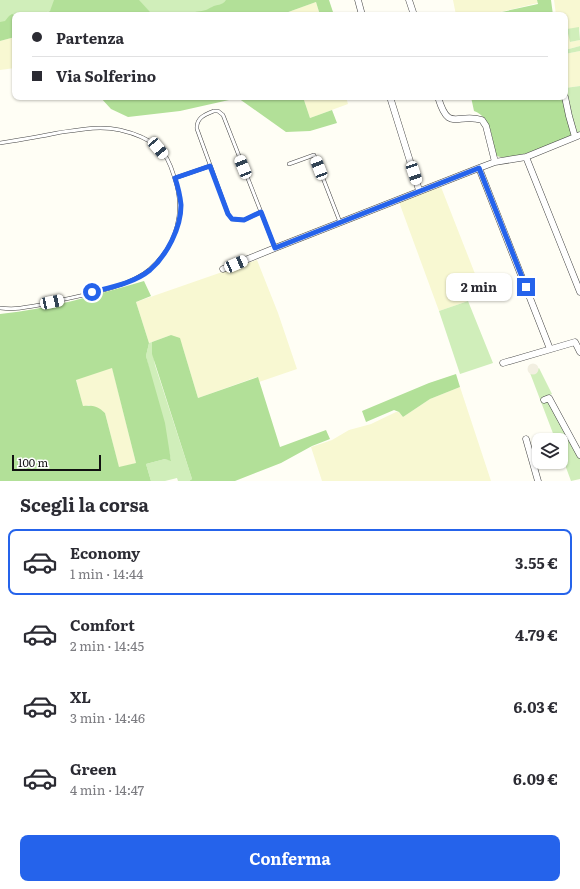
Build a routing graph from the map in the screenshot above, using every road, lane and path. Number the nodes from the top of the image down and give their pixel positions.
1 (358, 0) edge
2 (408, 0) edge
3 (361, 12) edge
4 (413, 12) edge
5 (391, 100) edge
6 (439, 100) edge
7 (566, 100) edge
8 (578, 136) edge
9 (0, 143) edge
10 (526, 157) junction
11 (495, 162) junction
12 (290, 164) dead end
13 (210, 166) junction
14 (479, 168) junction
15 (175, 178) junction
16 (420, 190) junction
17 (261, 212) junction
18 (340, 222) junction
19 (275, 248) junction
20 (223, 269) dead end
21 (580, 292) edge
22 (0, 308) edge
23 (580, 336) edge
24 (574, 342) junction
25 (550, 348) junction
26 (580, 352) edge
27 (503, 363) dead end
28 (544, 400) dead end
29 (526, 439) dead end
30 (530, 452) joint
31 (580, 455) edge
32 (538, 481) edge

1 - 3 street
2 - 4 street
5 - 16 street
6 - 11 street
7 - 8 street
8 - 10 street
9 - 15 lane
10 - 11 street
10 - 21 street
11 - 14 street
12 - 18 lane
13 - 15 lane
13 - 17 lane
13 - 17 lane
14 - 16 street
14 - 25 street
15 - 22 lane
16 - 18 street
17 - 19 lane
18 - 19 street
19 - 20 street
23 - 24 street
24 - 25 street
24 - 26 street
25 - 27 street
28 - 31 street
29 - 30 street
30 - 32 street

